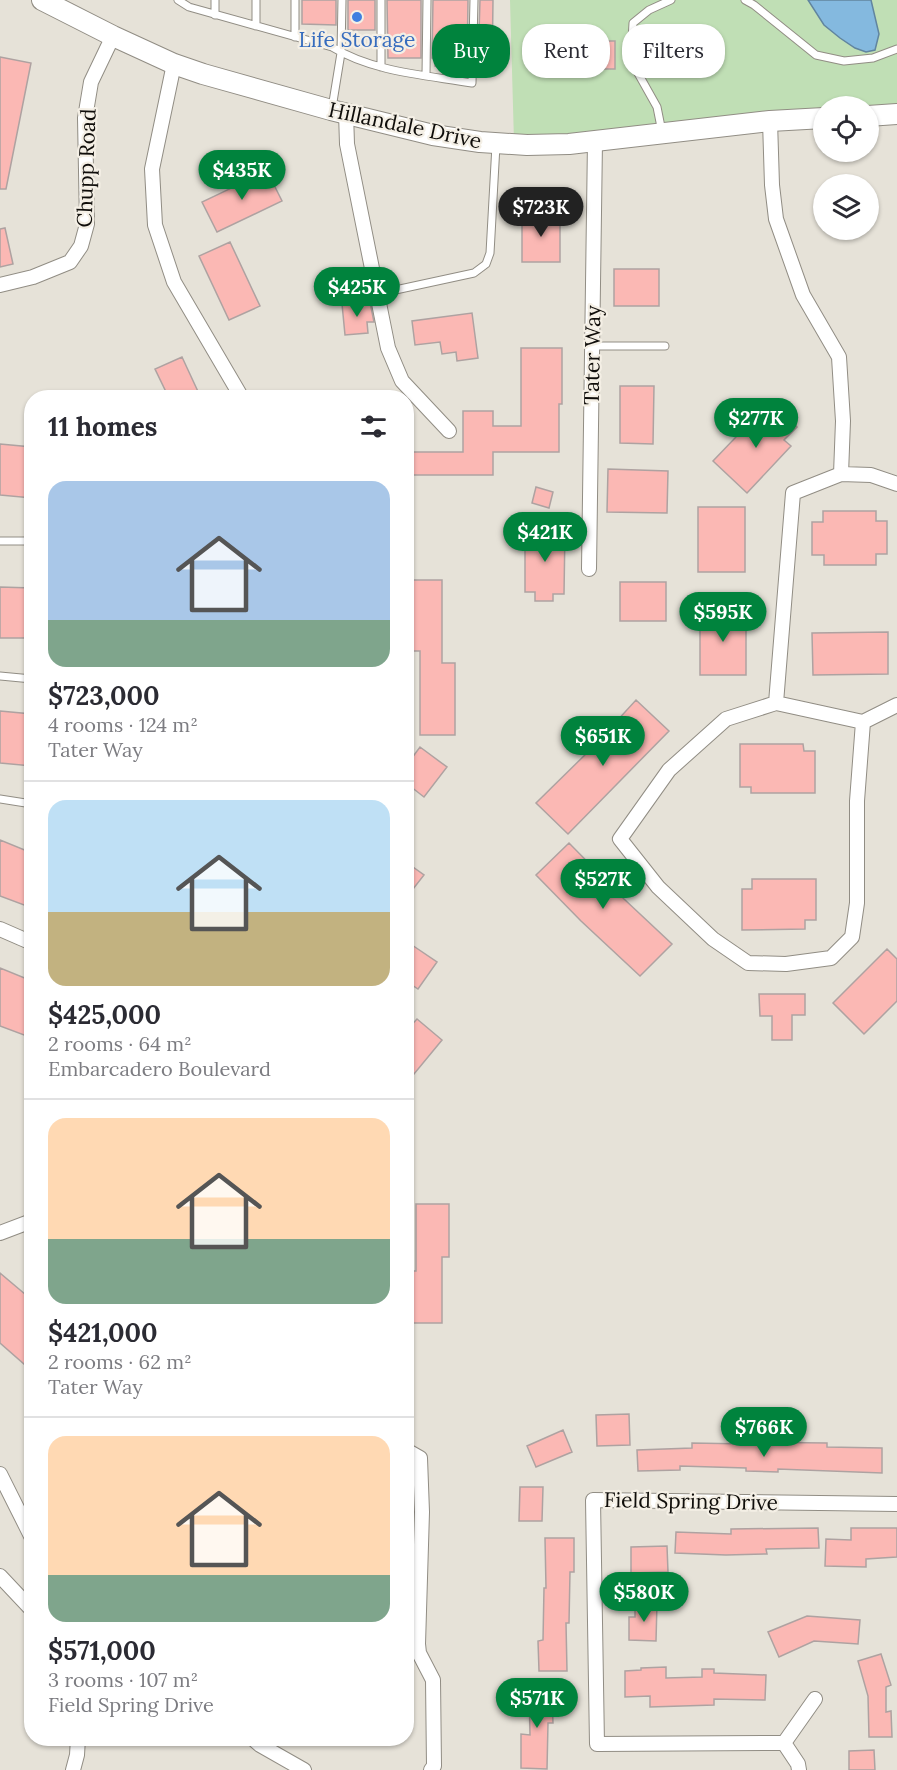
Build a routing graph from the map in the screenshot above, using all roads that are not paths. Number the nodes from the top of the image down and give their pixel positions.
1 (42, 0) edge
2 (178, 0) edge
3 (215, 0) edge
4 (256, 0) edge
5 (296, 0) edge
6 (342, 0) edge
7 (381, 0) edge
8 (427, 0) edge
9 (474, 0) edge
10 (670, 0) edge
11 (745, 0) edge
12 (214, 15) junction
13 (256, 26) junction
14 (113, 36) junction
15 (295, 37) junction
16 (897, 49) edge
17 (341, 53) junction
18 (174, 64) junction
19 (381, 67) junction
20 (426, 75) junction
21 (338, 111) junction
22 (897, 114) edge
23 (879, 115) edge
24 (813, 119) edge
25 (770, 122) junction
26 (663, 134) junction
27 (595, 141) junction
28 (496, 143) junction
29 (0, 285) edge
30 (377, 294) junction
31 (592, 346) junction
32 (665, 346) dead end
33 (237, 390) edge
34 (410, 390) edge
35 (414, 394) edge
36 (448, 430) dead end
37 (841, 474) junction
38 (897, 484) edge
39 (0, 541) edge
40 (24, 541) edge
41 (589, 569) dead end
42 (0, 676) edge
43 (24, 678) edge
44 (776, 703) junction
45 (897, 705) edge
46 (863, 722) junction
47 (0, 799) edge
48 (24, 803) edge
49 (0, 929) edge
50 (24, 940) edge
51 (24, 1225) edge
52 (0, 1233) edge
53 (414, 1455) edge
54 (0, 1474) edge
55 (897, 1504) edge
56 (24, 1522) edge
57 (0, 1576) edge
58 (24, 1598) edge
59 (815, 1699) dead end
60 (784, 1743) junction
61 (78, 1746) edge
62 (262, 1746) edge
63 (73, 1770) edge
64 (304, 1770) edge
65 (431, 1770) edge
66 (799, 1770) edge

1 - 14 main road, Hillandale Drive
2 - 12 lane
3 - 12 lane
4 - 13 lane
5 - 15 lane
6 - 17 lane
7 - 19 lane
8 - 20 lane
9 - 20 lane
10 - 26 lane
11 - 16 lane
12 - 13 lane
13 - 15 lane
14 - 18 main road, Hillandale Drive
14 - 29 street, Chupp Road
15 - 17 lane
17 - 19 lane
17 - 21 lane
18 - 21 main road, Hillandale Drive
18 - 33 street
19 - 20 lane
21 - 28 main road, Hillandale Drive
21 - 30 street
22 - 23 main road
24 - 25 main road, Hillandale Drive
25 - 26 main road, Hillandale Drive
25 - 37 street
26 - 27 main road, Hillandale Drive
27 - 28 main road, Hillandale Drive
27 - 31 street, Tater Way
28 - 30 lane
30 - 34 street
31 - 32 lane
31 - 41 street, Tater Way
35 - 36 street
37 - 38 street
37 - 44 street
39 - 40 lane
42 - 43 lane
44 - 46 street
44 - 46 street
45 - 46 street
47 - 48 lane
49 - 50 street
51 - 52 street
53 - 65 street
54 - 56 street
55 - 60 street, Field Spring Drive
57 - 58 street
59 - 60 street
60 - 66 street
61 - 63 street
62 - 64 street

